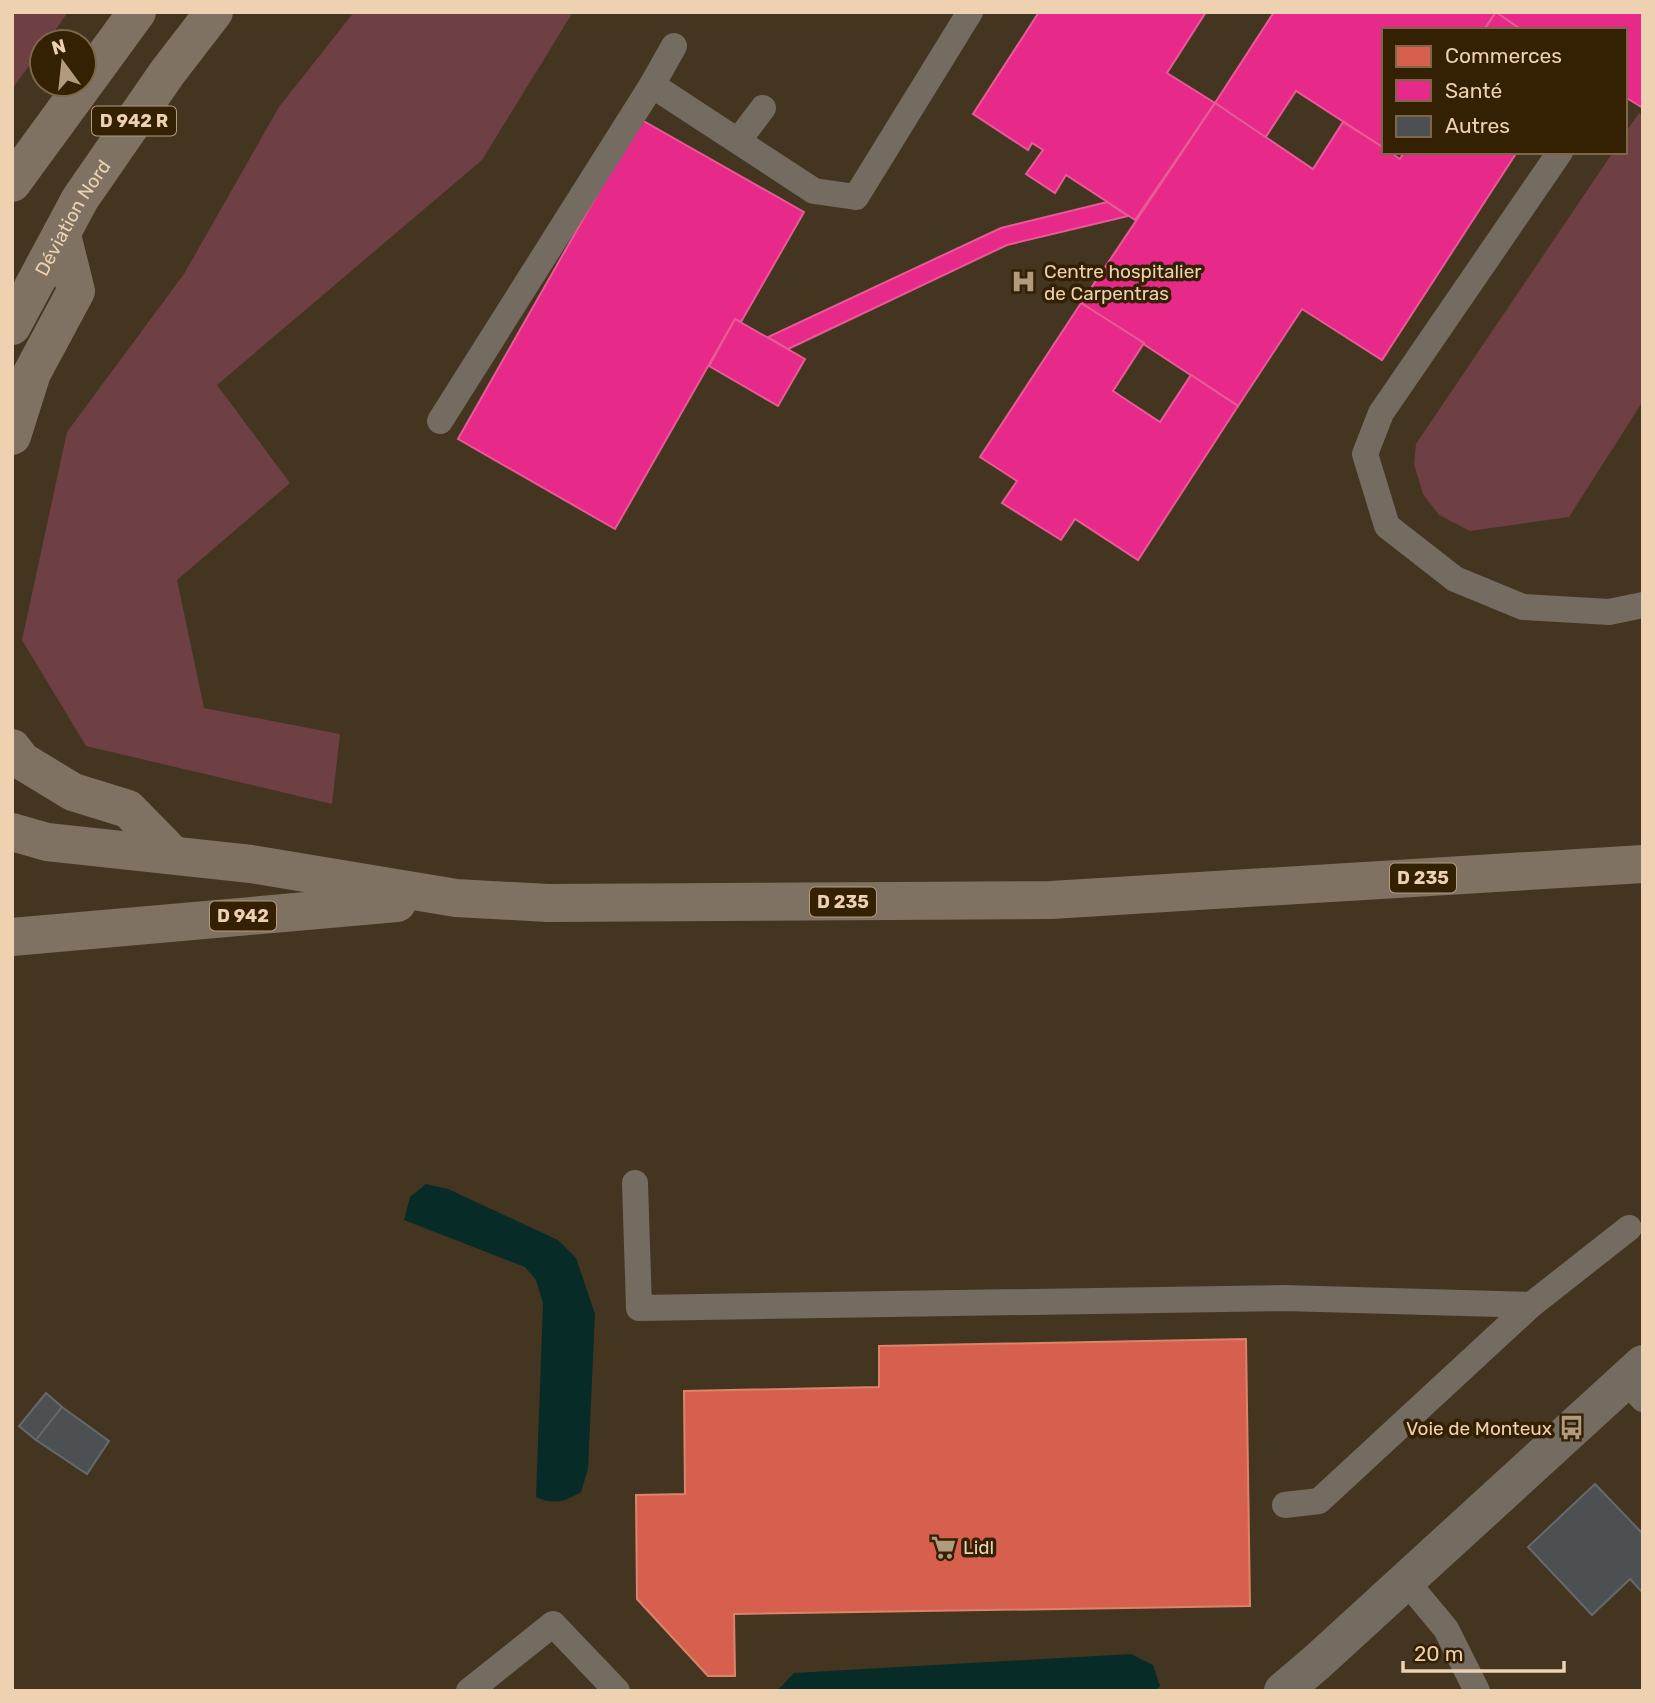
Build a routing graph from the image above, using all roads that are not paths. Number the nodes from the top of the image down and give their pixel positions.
1 (137, 12) edge
2 (214, 12) edge
3 (970, 12) edge
4 (674, 46) dead end
5 (652, 85) junction
6 (763, 108) dead end
7 (738, 141) junction
8 (1559, 154) edge
9 (12, 183) edge
10 (62, 235) junction
11 (12, 326) edge
12 (440, 421) dead end
13 (12, 436) edge
14 (1643, 605) edge
15 (12, 748) edge
16 (12, 832) edge
17 (173, 855) junction
18 (1634, 860) edge
19 (456, 898) junction
20 (12, 937) edge
21 (635, 1183) dead end
22 (1629, 1228) dead end
23 (1531, 1305) junction
24 (1637, 1381) edge
25 (1285, 1505) dead end
26 (1406, 1581) junction
27 (469, 1691) edge
28 (617, 1691) edge
29 (1283, 1691) edge
30 (1477, 1691) edge

1 - 9 main road
2 - 10 main road, Déviation Nord / D 942 R
3 - 7 lane
4 - 5 lane
5 - 7 lane
5 - 12 lane
6 - 7 lane
8 - 14 lane
10 - 11 main road, Déviation Nord / D 942 R
10 - 13 main road
15 - 17 main road
16 - 17 main road
17 - 19 main road
18 - 19 main road, D 235
19 - 20 main road, D 942
21 - 23 lane
22 - 23 lane
23 - 25 lane
24 - 26 street
26 - 29 street
26 - 30 lane
27 - 28 lane

